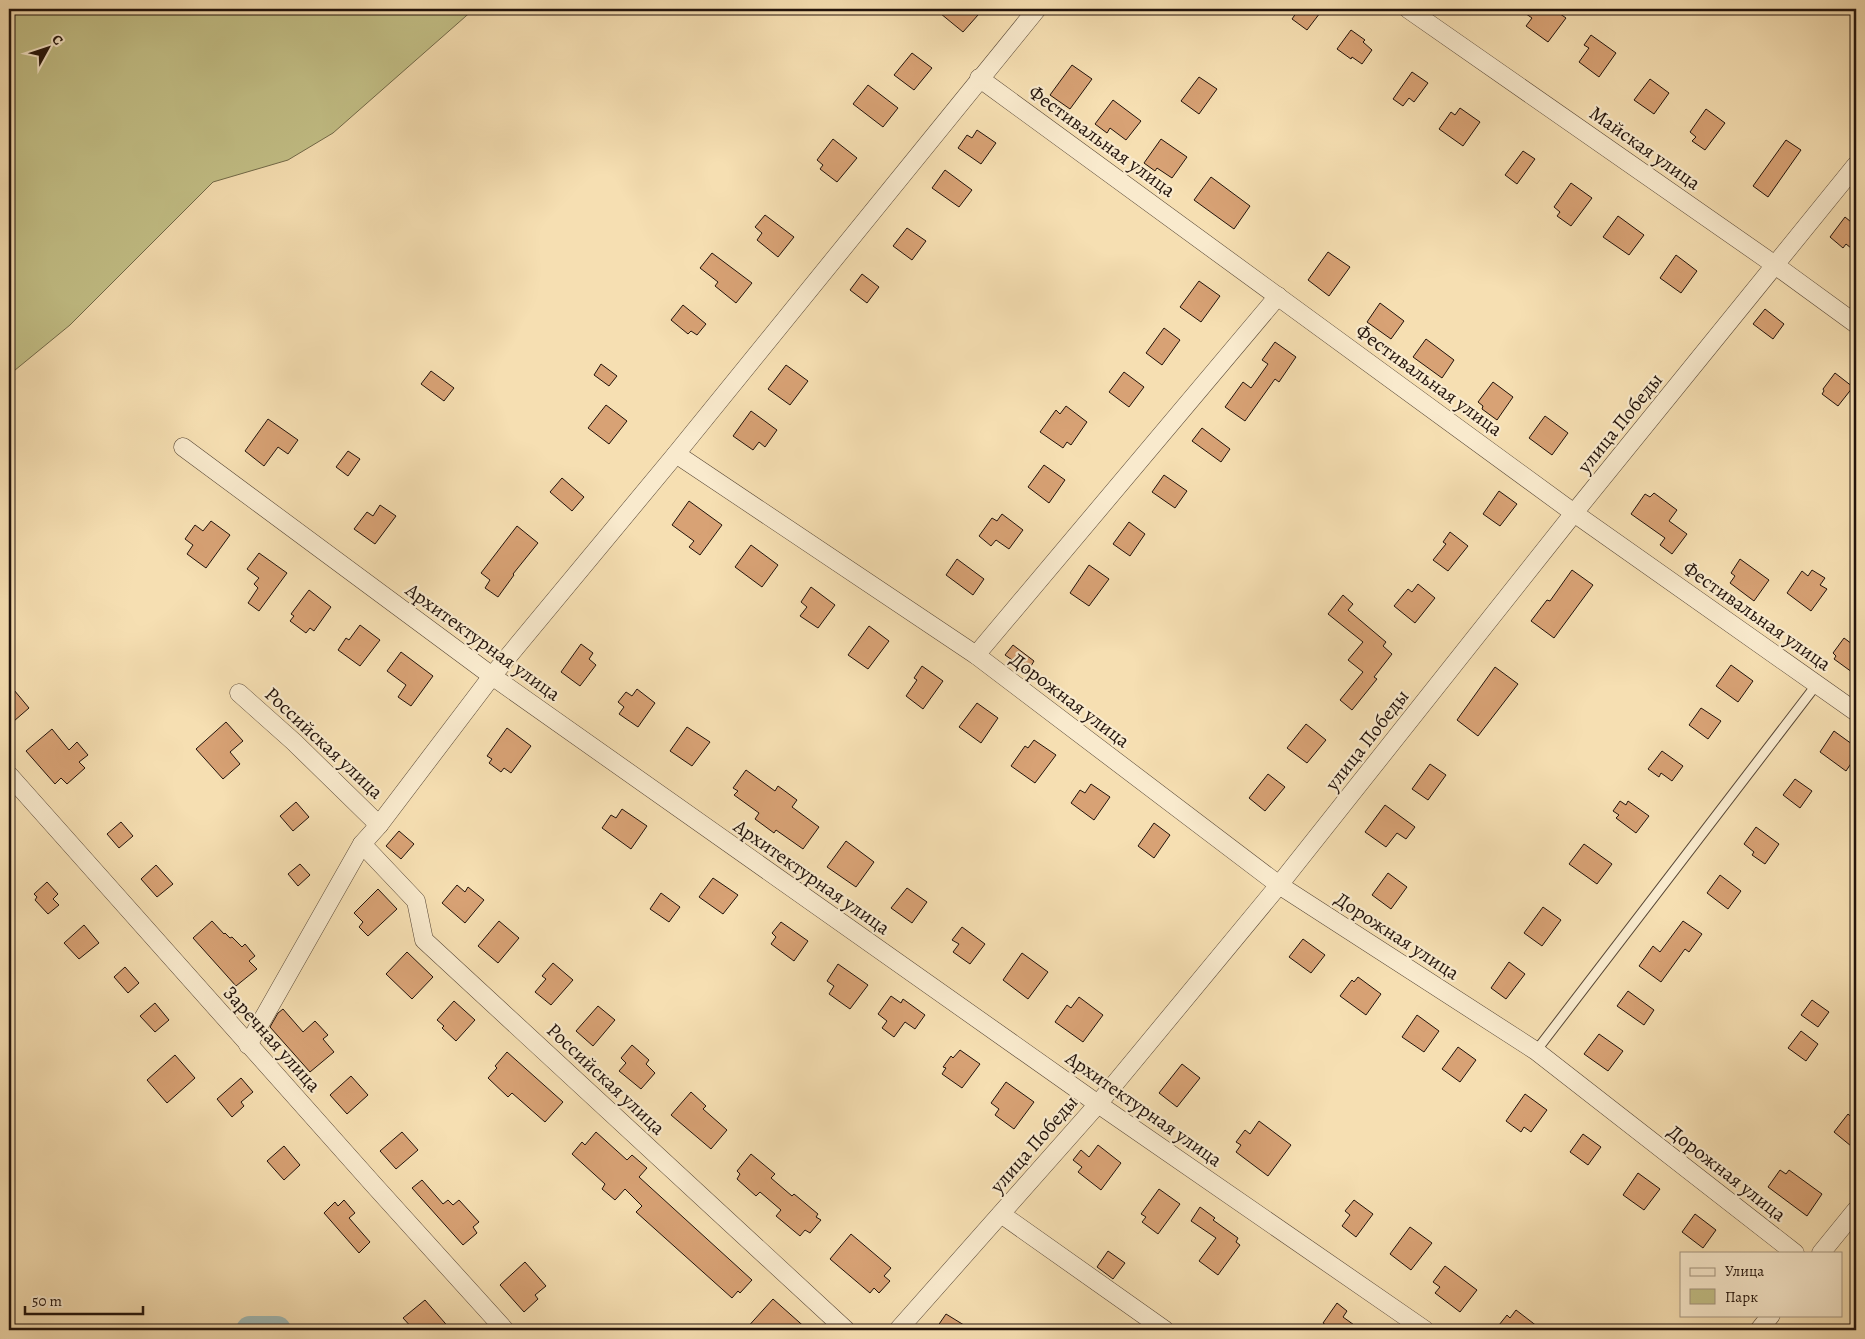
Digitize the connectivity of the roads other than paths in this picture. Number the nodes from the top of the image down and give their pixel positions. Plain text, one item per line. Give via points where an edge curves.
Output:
1 (1036, 9) edge
2 (1408, 9) edge
3 (980, 78) junction
4 (1856, 165) edge
5 (1775, 265) junction
6 (1278, 296) junction
7 (1856, 324) edge
8 (184, 447) dead end
9 (676, 454) junction
10 (1574, 513) junction
11 (976, 654) junction
12 (492, 676) junction
13 (1817, 684) junction
14 (239, 693) dead end
15 (1856, 712) edge
16 (9, 775) edge
17 (379, 825) junction
18 (362, 844) junction
19 (1279, 885) junction
20 (248, 1045) junction
21 (1536, 1051) junction
22 (1098, 1104) junction
23 (1856, 1210) edge
24 (1001, 1214) junction
25 (1793, 1252) edge
26 (1822, 1252) edge
27 (1770, 1316) edge
28 (505, 1330) edge
29 (846, 1330) edge
30 (898, 1330) edge
31 (1165, 1330) edge
32 (1425, 1330) edge
33 (1759, 1330) edge

1 - 3 street
2 - 5 street, Майская улица
3 - 6 street, Фестивальная улица
3 - 9 street
4 - 5 street, улица Победы
5 - 7 street, Майская улица
5 - 10 street, улица Победы
6 - 10 street, Фестивальная улица
6 - 11 street, Дорожная улица
8 - 12 street, Архитектурная улица
9 - 11 street, Дорожная улица
9 - 12 street
10 - 13 street, Фестивальная улица
10 - 19 street, улица Победы
11 - 19 street, Дорожная улица
12 - 17 street
12 - 22 street, Архитектурная улица
13 - 15 street, Фестивальная улица
13 - 21 lane
14 - 17 street, Российская улица
16 - 20 street, Заречная улица
17 - 18 street
18 - 20 street
18 - 29 street, Российская улица via 416,901 424,940
19 - 21 street, Дорожная улица
19 - 22 street, улица Победы
20 - 28 street, Заречная улица
21 - 25 street, Дорожная улица
22 - 24 street, улица Победы
22 - 32 street, Архитектурная улица
23 - 26 street
24 - 30 street, улица Победы
24 - 31 street
27 - 33 street

